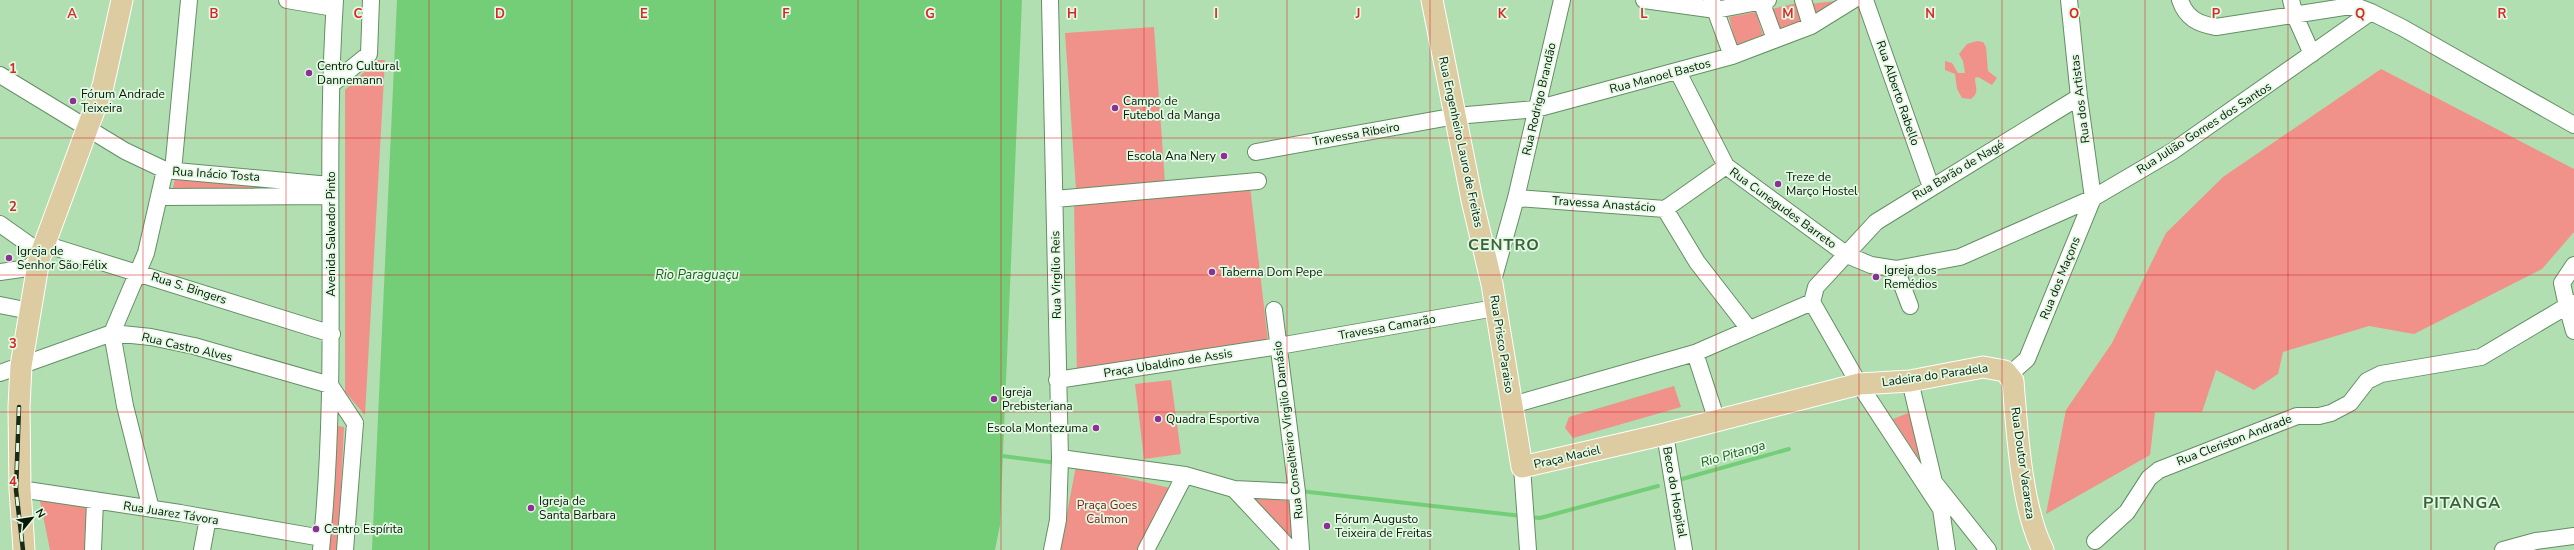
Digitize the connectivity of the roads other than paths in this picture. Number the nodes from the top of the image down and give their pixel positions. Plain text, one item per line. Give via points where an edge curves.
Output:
1 (122, 0) edge
2 (190, 0) edge
3 (287, 0) edge
4 (370, 0) edge
5 (1050, 0) edge
6 (1432, 0) edge
7 (1562, 0) edge
8 (1644, 0) edge
9 (1764, 0) edge
10 (1803, 0) edge
11 (1853, 0) edge
12 (1865, 0) edge
13 (2069, 0) edge
14 (2180, 0) edge
15 (2291, 0) edge
16 (335, 4) edge
17 (1713, 5) edge
18 (2371, 12) junction
19 (2295, 16) junction
20 (1811, 26) junction
21 (1775, 39) junction
22 (2312, 54) junction
23 (1732, 56) junction
24 (1678, 72) junction
25 (0, 75) edge
26 (332, 84) junction
27 (2079, 97) junction
28 (1536, 109) junction
29 (1456, 116) junction
30 (2574, 125) edge
31 (89, 128) junction
32 (1256, 152) dead end
33 (1726, 166) junction
34 (169, 170) junction
35 (271, 178) junction
36 (1258, 181) dead end
37 (1931, 187) junction
38 (330, 190) junction
39 (271, 196) junction
40 (159, 197) junction
41 (1516, 198) junction
42 (2094, 198) junction
43 (1055, 199) junction
44 (1665, 208) junction
45 (0, 224) edge
46 (41, 252) junction
47 (1847, 255) junction
48 (2574, 265) edge
49 (1896, 269) junction
50 (137, 271) junction
51 (0, 272) edge
52 (1492, 284) junction
53 (1812, 302) junction
54 (0, 305) edge
55 (2570, 305) edge
56 (1910, 306) dead end
57 (1495, 308) junction
58 (1274, 310) dead end
59 (30, 311) junction
60 (1749, 329) junction
61 (2574, 331) edge
62 (112, 333) junction
63 (332, 334) junction
64 (1279, 346) junction
65 (1695, 353) junction
66 (21, 366) junction
67 (0, 373) edge
68 (2009, 375) junction
69 (1057, 380) junction
70 (1910, 381) junction
71 (1859, 384) junction
72 (330, 385) junction
73 (1512, 405) junction
74 (1717, 421) junction
75 (1665, 434) junction
76 (1060, 458) junction
77 (1522, 467) junction
78 (1185, 475) junction
79 (1934, 482) junction
80 (20, 489) junction
81 (1234, 489) junction
82 (1297, 492) junction
83 (95, 501) junction
84 (151, 509) junction
85 (1943, 512) junction
86 (208, 518) junction
87 (2574, 536) edge
88 (2095, 541) dead end
89 (321, 544) edge
90 (24, 550) edge
91 (93, 550) edge
92 (202, 550) edge
93 (345, 550) edge
94 (1052, 550) edge
95 (1146, 550) edge
96 (1291, 550) edge
97 (1301, 550) edge
98 (1528, 550) edge
99 (1684, 550) edge
100 (1947, 550) edge
101 (1988, 550) edge
102 (2043, 550) edge
103 (2502, 550) edge

1 - 31 main road via 103,86
2 - 34 street
3 - 16 street
4 - 26 street via 369,54
5 - 43 street, Rua Virgílio Reis
6 - 29 main road, Rua Engenheiro Lauro de Freitas
7 - 28 street, Rua Rodrigo Brandão
8 - 17 street
9 - 17 street
9 - 21 street
10 - 20 street
11 - 20 street, Rua Manoel Bastos
12 - 37 street, Rua Alberto Rabello
13 - 27 street, Rua dos Artistas
14 - 19 street via 2189,17 2200,24 2216,27
15 - 19 street
16 - 26 street, Avenida Salvador Pinto
17 - 23 street
18 - 19 street via 2358,7 2344,7
18 - 22 street, Rua Julião Gomes dos Santos
18 - 30 street
19 - 22 street
20 - 21 street, Rua Manoel Bastos
21 - 23 street, Rua Manoel Bastos
22 - 42 street, Rua Julião Gomes dos Santos via 2173,150
23 - 24 street, Rua Manoel Bastos
24 - 28 street, Rua Manoel Bastos
24 - 33 street, Rua Cunegudes Barreto
25 - 31 street, Rua Inácio Tosta
26 - 38 street, Avenida Salvador Pinto
27 - 37 street, Rua Barão de Nagé
27 - 42 street, Rua dos Artistas
28 - 29 street, Rua Manoel Bastos
28 - 41 street, Rua Rodrigo Brandão
29 - 32 street, Travessa Ribeiro
29 - 52 main road, Rua Engenheiro Lauro de Freitas
31 - 34 street, Rua Inácio Tosta via 125,151
31 - 46 main road
33 - 44 street, Travessa Anastácio
33 - 47 street, Rua Cunegudes Barreto
34 - 35 street, Rua Inácio Tosta
34 - 40 street
35 - 38 street, Rua Inácio Tosta
35 - 39 street via 275,187
36 - 43 street
37 - 47 street, Rua Barão de Nagé via 1876,222
38 - 39 street
38 - 63 street, Avenida Salvador Pinto
39 - 40 street
40 - 50 street via 150,238
41 - 44 street, Travessa Anastácio
41 - 52 street, Rua Rodrigo Brandão
42 - 49 street, Rua Julião Gomes dos Santos via 1960,257
42 - 68 street, Rua dos Maçons via 2027,359
43 - 69 street, Rua Virgílio Reis
44 - 60 street via 1697,262
45 - 46 street, Rua S. Bingers
46 - 50 street, Rua S. Bingers
46 - 51 street via 28,268
46 - 59 main road
47 - 49 street, Rua Cunegudes Barreto via 1871,265
47 - 53 street via 1816,287
48 - 55 street via 2562,283
49 - 56 street
50 - 62 street
50 - 63 street, Rua S. Bingers
52 - 57 main road, Rua Prisco Paraiso
53 - 60 street
53 - 71 street
54 - 59 street
55 - 61 street
55 - 88 street, Rua Cleriston Andrade via 2481,357 2382,374 2367,381 2350,403 2331,413 2296,416 2159,470 2149,478 2127,512
57 - 64 street, Travessa Camarão
57 - 73 main road, Rua Prisco Paraiso
58 - 64 street, Rua Conselheiro Virgilio Damásio
59 - 66 main road
60 - 65 street
62 - 66 street, Rua Castro Alves
62 - 72 street, Rua Castro Alves via 151,337 194,346
62 - 84 street via 125,406
63 - 72 street, Avenida Salvador Pinto
64 - 69 street, Praça Ubaldino de Assis
64 - 82 street, Rua Conselheiro Virgilio Damásio
65 - 73 street
65 - 74 street
66 - 67 street, Rua Castro Alves
66 - 80 main road via 18,407
68 - 70 main road, Ladeira do Paradela via 1997,368 1983,366
68 - 102 main road, Rua Doutor Vacareza via 2013,382 2027,503 2034,532
69 - 76 street, Rua Virgílio Reis
70 - 71 main road, Ladeira do Paradela
70 - 79 street
71 - 74 main road, Praça Maciel
71 - 85 street
72 - 89 street, Avenida Salvador Pinto
72 - 93 street via 355,423
73 - 77 main road, Praça Maciel
74 - 75 main road, Praça Maciel
75 - 77 main road, Praça Maciel
75 - 99 street, Beco do Hospital
76 - 78 street
76 - 94 street, Rua Virgílio Reis via 1058,520
77 - 98 street
78 - 81 street
78 - 95 street
79 - 85 street
79 - 101 street
80 - 83 street, Rua Juarez Távora
80 - 90 main road
81 - 82 street
81 - 96 street
82 - 97 street, Rua Conselheiro Virgilio Damásio
83 - 84 street, Rua Juarez Távora
83 - 91 street
84 - 86 street, Rua Juarez Távora
85 - 100 street
86 - 89 street, Rua Juarez Távora
86 - 92 street
87 - 103 street via 2536,541

